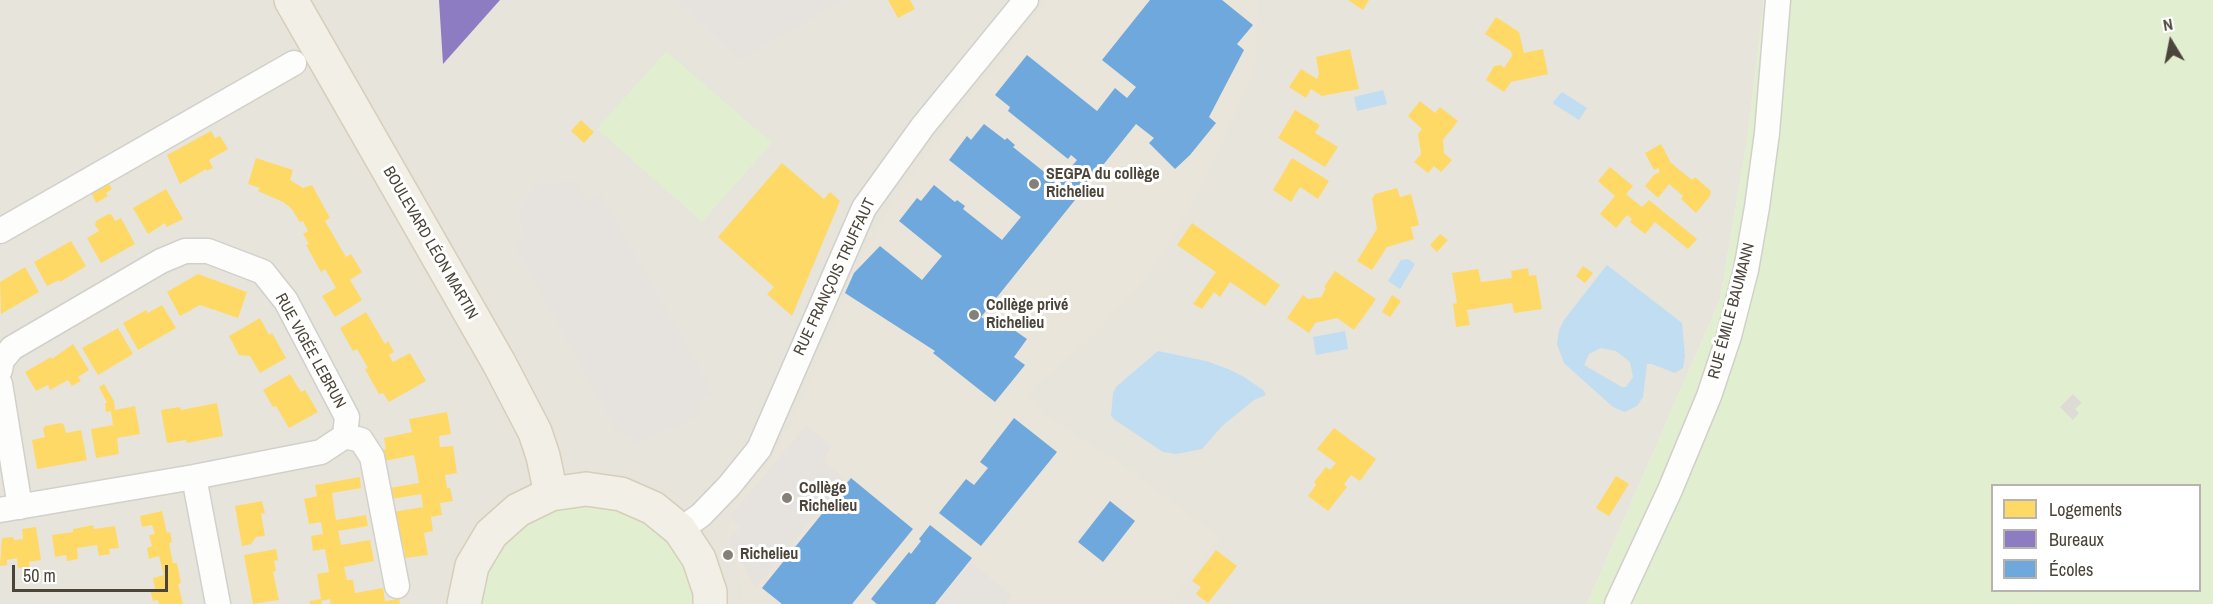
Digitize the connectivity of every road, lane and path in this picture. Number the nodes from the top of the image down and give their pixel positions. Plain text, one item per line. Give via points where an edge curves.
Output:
1 (291, 0) edge
2 (1026, 0) edge
3 (1778, 0) edge
4 (294, 63) dead end
5 (0, 231) edge
6 (0, 370) edge
7 (0, 384) edge
8 (345, 436) junction
9 (194, 477) junction
10 (551, 494) junction
11 (10, 508) edge
12 (680, 530) junction
13 (397, 586) dead end
14 (218, 604) edge
15 (464, 604) edge
16 (710, 604) edge
17 (1617, 604) edge

1 - 10 main road, BOULEVARD LÉON MARTIN via 499,363 535,432
2 - 12 street, RUE FRANÇOIS TRUFFAUT via 923,126 864,208 759,449 701,515
3 - 17 street, RUE ÉMILE BAUMANN via 1757,207 1729,336 1670,490
4 - 5 street
6 - 8 street, RUE VIGÉE LEBRUN via 2,360 12,348 161,261 185,251 208,251 263,272 286,301 347,417
7 - 11 street
8 - 9 street via 321,452
8 - 13 street via 361,440 372,457
9 - 11 street
9 - 14 street
10 - 12 main road via 586,489 621,494 653,508
10 - 15 main road via 518,510 491,534 472,566
12 - 16 main road via 699,559

